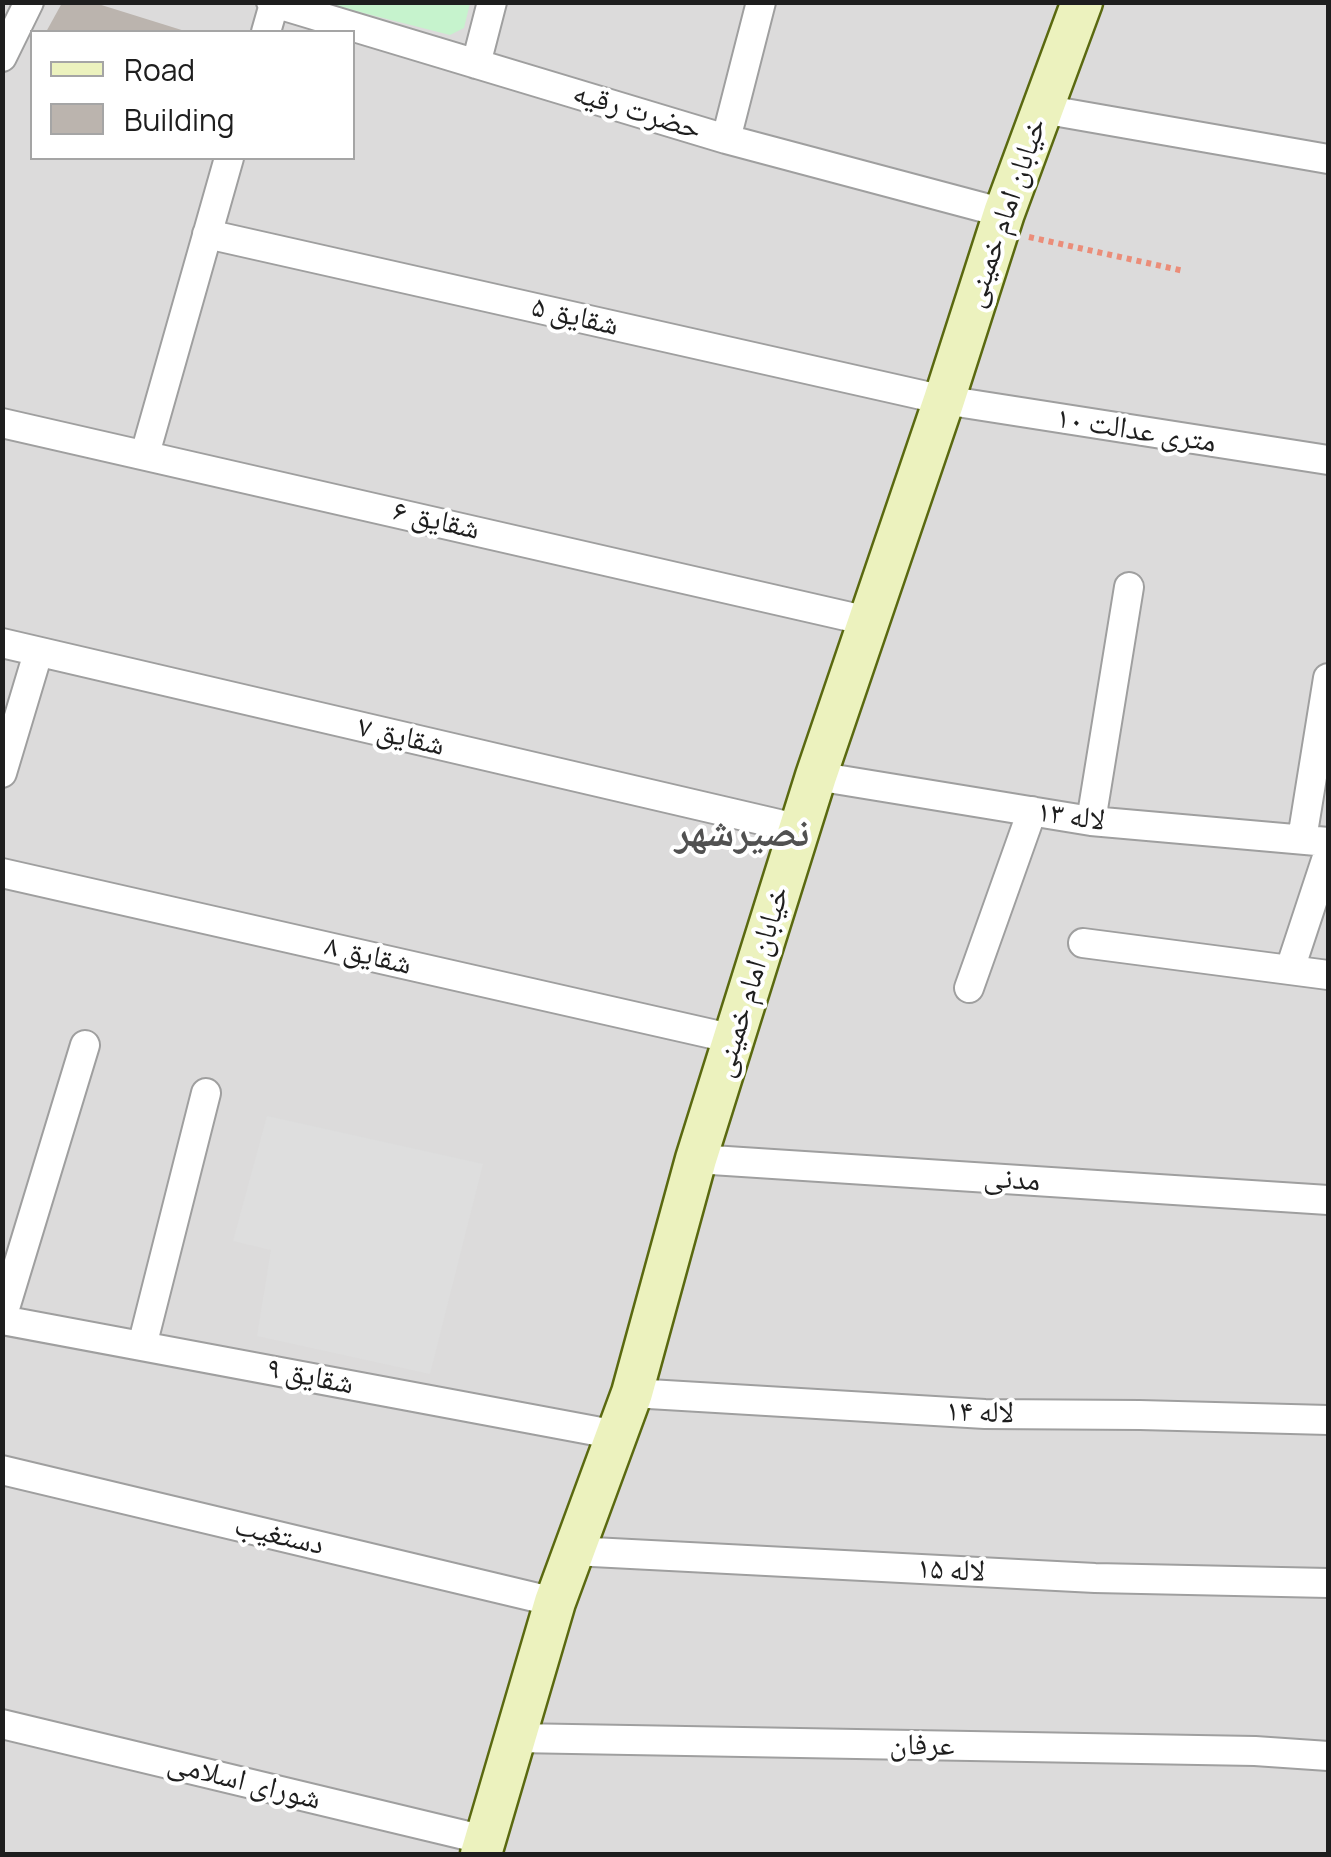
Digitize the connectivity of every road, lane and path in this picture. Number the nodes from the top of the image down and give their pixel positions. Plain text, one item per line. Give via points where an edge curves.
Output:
1 (29, 2) edge
2 (492, 2) edge
3 (761, 2) edge
4 (1082, 2) edge
5 (273, 3) edge
6 (266, 30) edge
7 (2, 57) edge
8 (476, 64) junction
9 (1042, 109) junction
10 (726, 139) junction
11 (1328, 159) edge
12 (228, 160) edge
13 (1002, 222) junction
14 (207, 234) junction
15 (1184, 271) dead end
16 (944, 400) junction
17 (2, 423) edge
18 (145, 454) junction
19 (1328, 460) edge
20 (1129, 587) dead end
21 (868, 621) junction
22 (2, 643) edge
23 (38, 653) junction
24 (1328, 678) edge
25 (2, 773) edge
26 (816, 776) junction
27 (1032, 811) junction
28 (1091, 822) junction
29 (800, 829) junction
30 (1315, 840) edge
31 (1328, 854) edge
32 (2, 873) edge
33 (1083, 943) dead end
34 (1290, 970) junction
35 (1328, 975) edge
36 (969, 988) dead end
37 (734, 1040) junction
38 (85, 1045) dead end
39 (206, 1093) dead end
40 (696, 1159) junction
41 (1328, 1200) edge
42 (2, 1319) edge
43 (142, 1346) junction
44 (632, 1393) junction
45 (1328, 1420) edge
46 (617, 1436) junction
47 (2, 1470) edge
48 (574, 1551) junction
49 (1328, 1583) edge
50 (555, 1602) junction
51 (2, 1724) edge
52 (515, 1738) junction
53 (1328, 1756) edge
54 (483, 1847) edge

1 - 7 street
2 - 8 street
3 - 10 street
4 - 9 main road, خیابان امام خمینی
5 - 6 street
5 - 8 street, حضرت رقیه
8 - 10 street, حضرت رقیه
9 - 11 street
9 - 13 main road, خیابان امام خمینی
10 - 13 street, حضرت رقیه
12 - 14 street
13 - 15 path
13 - 16 main road, خیابان امام خمینی
14 - 16 street, شقایق ۵
14 - 18 street
16 - 19 street, ۱۰ متری عدالت
16 - 21 main road, خیابان امام خمینی
17 - 18 street, شقایق ۶
18 - 21 street, شقایق ۶
20 - 28 street
21 - 26 main road, خیابان امام خمینی
22 - 23 street, شقایق ۷
23 - 25 street
23 - 29 street, شقایق ۷
24 - 30 street
26 - 27 street, لاله ۱۳
26 - 29 main road, خیابان امام خمینی
27 - 28 street, لاله ۱۳
27 - 36 street
28 - 30 street, لاله ۱۳
29 - 37 main road, خیابان امام خمینی
31 - 34 street
32 - 37 street, شقایق ۸
33 - 34 street
34 - 35 street
37 - 40 main road, خیابان امام خمینی
38 - 42 street
39 - 43 street
40 - 41 street, مدنی
40 - 44 main road, خیابان امام خمینی
42 - 43 street, شقایق ۹
43 - 46 street, شقایق ۹
44 - 45 street, لاله ۱۴ via 985,1414
44 - 46 main road, خیابان امام خمینی
46 - 48 main road, خیابان امام خمینی
47 - 50 street, دستغیب
48 - 49 street, لاله ۱۵
48 - 50 main road, خیابان امام خمینی
50 - 52 main road, خیابان امام خمینی
51 - 54 street, شورای اسلامی
52 - 53 street, عرفان
52 - 54 main road, خیابان امام خمینی

